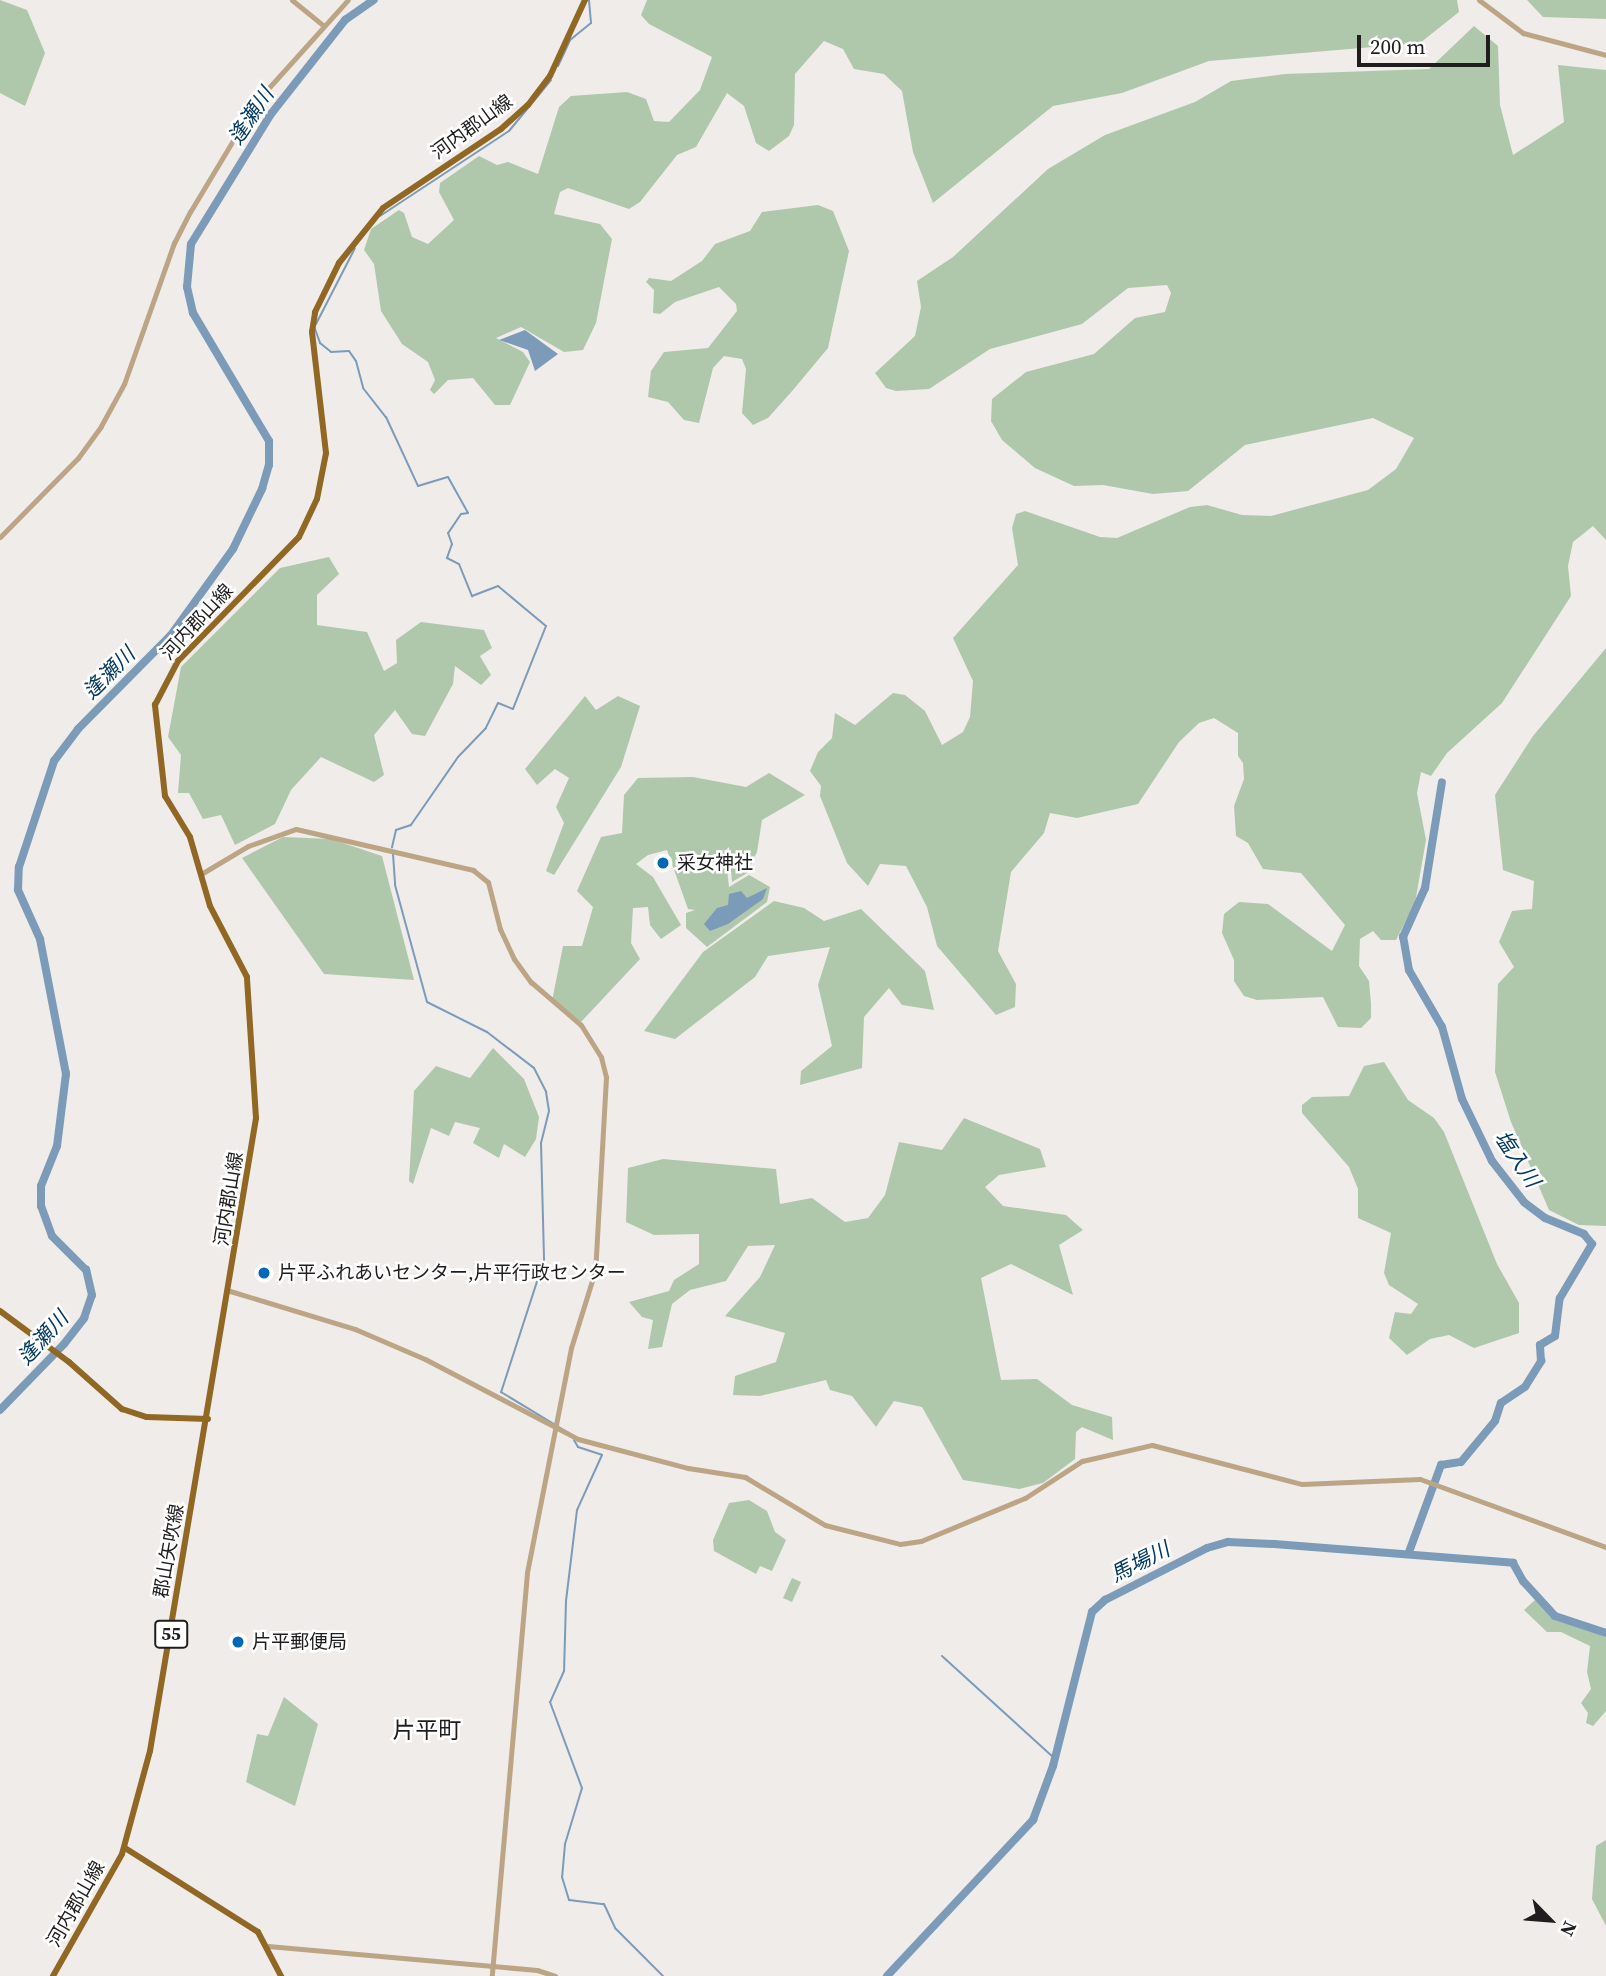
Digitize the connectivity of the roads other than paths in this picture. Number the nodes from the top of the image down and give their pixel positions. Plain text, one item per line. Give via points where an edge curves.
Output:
1 (292, 0) edge
2 (348, 0) edge
3 (585, 0) edge
4 (1479, 0) edge
5 (324, 26) junction
6 (1606, 55) edge
7 (0, 537) edge
8 (201, 874) junction
9 (230, 1291) junction
10 (0, 1311) edge
11 (208, 1419) junction
12 (555, 1428) junction
13 (1606, 1547) edge
14 (125, 1848) junction
15 (268, 1946) junction
16 (493, 1966) junction
17 (53, 1976) edge
18 (281, 1976) edge
19 (492, 1976) edge
20 (555, 1976) edge

1 - 5 street
2 - 5 street
3 - 8 main road, 河内郡山線 via 550,76 528,105 372,218 326,288 312,332 326,453 317,499 299,537 178,662 155,705 165,796 190,837
4 - 6 street via 1523,33
5 - 7 street via 246,117 190,212 174,243 128,374 102,426 78,458
8 - 9 main road, 河内郡山線 via 210,906 247,977 252,1021 256,1118
8 - 12 street via 248,846 296,829 473,870 488,882 500,929 514,959 593,1042 608,1092 598,1250
9 - 11 main road, 河内郡山線
9 - 12 street via 355,1329 425,1359
10 - 11 main road via 127,1412
11 - 14 main road, 郡山矢吹線 / 55 via 156,1722
12 - 13 street via 629,1453 745,1477 825,1525 900,1544 920,1541 1025,1497 1082,1461 1152,1445 1302,1484 1420,1479
12 - 16 street via 527,1573
14 - 15 main road via 243,1922
14 - 17 main road, 河内郡山線
15 - 16 street
15 - 18 main road
16 - 19 street
16 - 20 street

